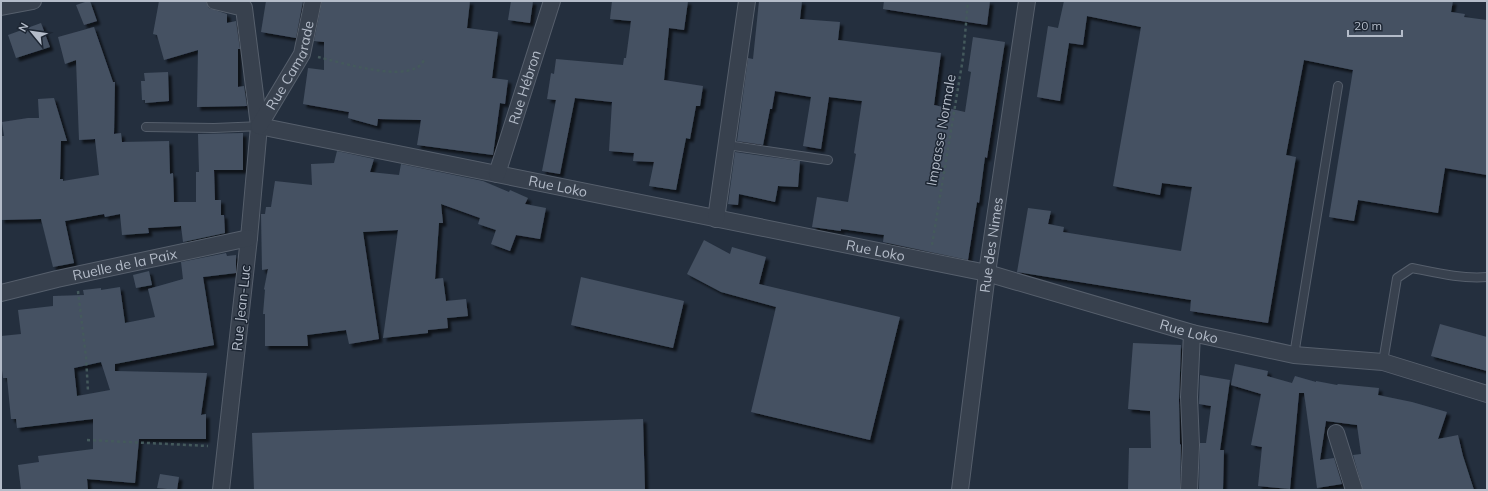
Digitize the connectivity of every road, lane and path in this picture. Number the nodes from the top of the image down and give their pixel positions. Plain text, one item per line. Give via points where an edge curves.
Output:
1 (33, 1) edge
2 (214, 1) edge
3 (313, 1) edge
4 (552, 1) edge
5 (747, 1) edge
6 (968, 1) edge
7 (1027, 1) edge
8 (1, 7) edge
9 (302, 54) junction
10 (424, 60) dead end
11 (1338, 86) dead end
12 (259, 126) junction
13 (146, 127) dead end
14 (727, 145) junction
15 (828, 160) dead end
16 (497, 174) junction
17 (716, 219) junction
18 (249, 238) junction
19 (929, 261) junction
20 (987, 273) junction
21 (76, 275) junction
22 (1487, 277) edge
23 (1, 293) edge
24 (1192, 333) junction
25 (1294, 355) junction
26 (1383, 362) junction
27 (88, 391) dead end
28 (1487, 394) edge
29 (1336, 433) dead end
30 (87, 440) dead end
31 (227, 447) junction
32 (221, 490) edge
33 (960, 490) edge
34 (1189, 490) edge
35 (1354, 490) edge

1 - 8 street
2 - 12 street via 244,8
3 - 9 street, Rue Camarade
4 - 16 street, Rue Hébron
5 - 14 street
6 - 19 path, Impasse Normale via 964,58
7 - 20 street, Rue des Nimes
9 - 10 path via 386,72 410,70
9 - 12 street, Rue Camarade
11 - 25 lane
12 - 13 lane
12 - 16 street, Rue Loko
12 - 18 street, Rue Jean-Luc
14 - 15 lane
14 - 17 street
16 - 17 street, Rue Loko
17 - 19 street, Rue Loko
18 - 21 street, Ruelle de la Paix
18 - 31 street, Rue Jean-Luc
19 - 20 street, Rue Loko
20 - 24 street, Rue Loko
20 - 33 street, Rue des Nimes
21 - 23 street, Ruelle de la Paix
21 - 27 path
22 - 26 lane via 1442,274 1412,268 1397,278
24 - 25 street, Rue Loko
24 - 34 street via 1188,397 1191,445
25 - 26 street, Rue Loko
26 - 28 street, Rue Loko
29 - 35 street
30 - 31 path
31 - 32 street, Rue Jean-Luc

